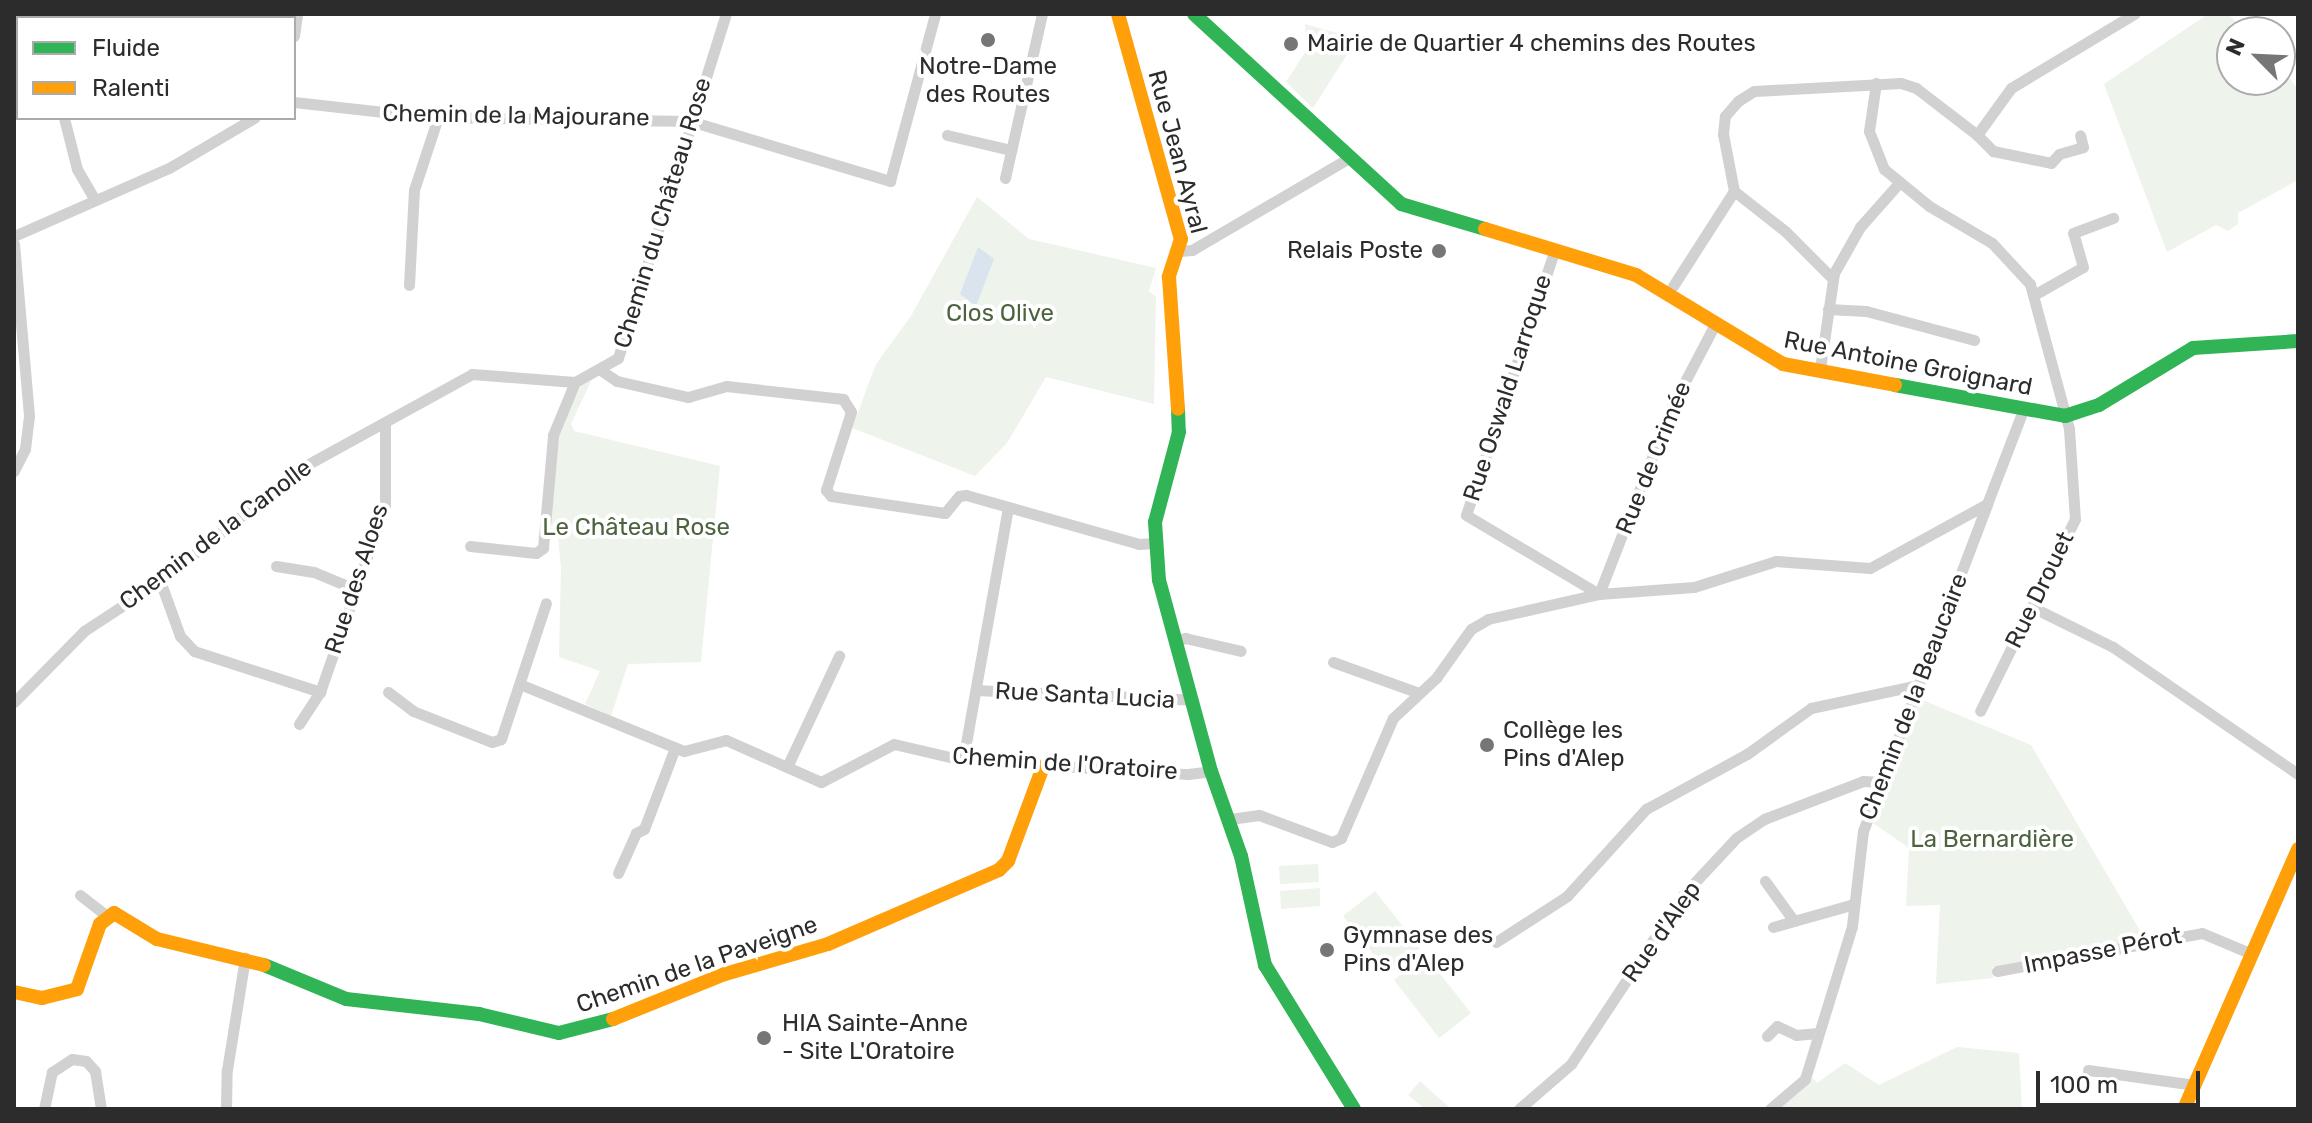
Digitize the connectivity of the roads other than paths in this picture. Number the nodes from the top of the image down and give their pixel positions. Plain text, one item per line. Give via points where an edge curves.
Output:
1 (726, 14) edge
2 (935, 14) edge
3 (1042, 14) edge
4 (1118, 14) edge
5 (1194, 14) edge
6 (2134, 14) edge
7 (1876, 83) junction
8 (296, 102) edge
9 (438, 117) junction
10 (65, 120) edge
11 (251, 120) edge
12 (690, 121) junction
13 (947, 135) dead end
14 (1977, 135) junction
15 (2080, 135) dead end
16 (1011, 150) junction
17 (1347, 159) junction
18 (1005, 178) dead end
19 (1898, 184) junction
20 (1734, 191) junction
21 (95, 200) junction
22 (2113, 218) dead end
23 (14, 236) edge
24 (14, 244) edge
25 (1180, 251) junction
26 (1554, 252) junction
27 (1833, 279) junction
28 (409, 285) dead end
29 (1673, 286) dead end
30 (2034, 295) junction
31 (1828, 309) junction
32 (1714, 326) junction
33 (1974, 340) dead end
34 (2298, 341) edge
35 (1820, 369) junction
36 (602, 371) junction
37 (575, 382) junction
38 (2023, 410) junction
39 (2065, 416) junction
40 (385, 425) junction
41 (14, 471) edge
42 (1987, 504) junction
43 (1008, 508) junction
44 (1154, 543) junction
45 (470, 546) dead end
46 (276, 566) dead end
47 (160, 581) junction
48 (357, 590) junction
49 (1599, 594) junction
50 (546, 603) dead end
51 (2032, 607) junction
52 (1177, 641) junction
53 (1241, 651) dead end
54 (839, 656) dead end
55 (1333, 662) dead end
56 (522, 685) junction
57 (1918, 685) junction
58 (976, 690) junction
59 (320, 692) junction
60 (388, 692) dead end
61 (1419, 693) junction
62 (1193, 700) junction
63 (14, 702) edge
64 (1980, 711) dead end
65 (299, 724) dead end
66 (675, 748) junction
67 (963, 760) junction
68 (787, 767) junction
69 (1043, 767) junction
70 (1211, 771) junction
71 (2298, 774) edge
72 (1881, 782) junction
73 (1230, 819) junction
74 (2298, 849) edge
75 (618, 873) dead end
76 (1765, 881) dead end
77 (80, 895) dead end
78 (1854, 904) junction
79 (107, 916) junction
80 (1794, 921) junction
81 (1773, 927) dead end
82 (1496, 942) dead end
83 (2252, 954) junction
84 (245, 957) junction
85 (1997, 971) dead end
86 (14, 992) edge
87 (1818, 1033) junction
88 (1767, 1036) dead end
89 (2088, 1070) dead end
90 (2195, 1085) junction
91 (228, 1108) edge
92 (44, 1109) edge
93 (101, 1109) edge
94 (1356, 1109) edge
95 (1519, 1109) edge
96 (1770, 1109) edge
97 (2184, 1109) edge

1 - 12 street, Chemin du Château Rose
2 - 12 street, Chemin de la Majourane via 890,181
3 - 16 street
4 - 25 main road, Rue Jean Ayral via 1150,119
5 - 17 main road, Rue Antoine Groignard
6 - 14 street via 2011,88
7 - 14 street via 1916,88
7 - 19 street via 1871,140
7 - 20 street via 1754,91 1738,101 1725,116 1723,134
8 - 9 street, Chemin de la Majourane
9 - 12 street, Chemin de la Majourane
9 - 28 street via 414,190
10 - 21 street via 77,169
11 - 21 street via 176,165
12 - 36 street, Chemin du Château Rose via 618,358
13 - 16 street
14 - 15 street via 1993,151 2051,163 2059,154 2083,147
16 - 18 street
17 - 25 street via 1192,250
17 - 26 main road, Rue Antoine Groignard via 1421,214
19 - 27 street via 1860,227
19 - 30 street via 1992,243
20 - 27 street
20 - 29 street
21 - 23 street
22 - 30 street via 2073,233 2083,267
24 - 41 street via 29,416 25,449
25 - 44 main road, Rue Jean Ayral via 1169,277 1179,432
26 - 32 main road, Rue Antoine Groignard via 1636,275
26 - 49 street, Rue Oswald Larroque via 1466,515
27 - 31 street
30 - 39 street, Rue Drouet
31 - 33 street via 1866,311
31 - 35 street
32 - 35 main road, Rue Antoine Groignard via 1769,359
32 - 49 street, Rue de Crimée via 1671,408
34 - 39 main road, Rue Antoine Groignard via 2193,348 2099,405
35 - 38 main road, Rue Antoine Groignard
36 - 37 street, Chemin du Château Rose
36 - 43 street via 617,381 688,397 726,386 843,399 851,412 826,490 831,496 945,513 966,495
37 - 40 street, Chemin de la Canolle via 484,371
37 - 45 street via 553,435 543,548 536,553
38 - 39 main road, Rue Antoine Groignard
38 - 42 street
39 - 51 street, Rue Drouet via 2075,519
40 - 47 street, Chemin de la Canolle via 303,467
40 - 48 street, Rue des Aloes via 385,505
42 - 49 street via 1870,568 1776,561 1694,587
42 - 57 street, Chemin de la Beaucaire
43 - 44 street via 1139,544
43 - 58 street
44 - 52 main road, Rue Jean Ayral
46 - 48 street via 314,572
47 - 59 street via 180,636 194,651
47 - 63 street, Chemin de la Canolle via 84,631
48 - 59 street, Rue des Aloes
49 - 61 street via 1488,619 1471,629
50 - 56 street
51 - 64 street, Rue Drouet
51 - 71 street via 2113,647
52 - 53 street via 1185,638
52 - 62 main road, Rue Jean Ayral
54 - 68 street
55 - 61 street
56 - 60 street via 506,732 492,742 413,711
56 - 66 street, Chemin de l'Oratoire
57 - 72 street, Chemin de la Beaucaire
57 - 82 street via 1811,708 1747,754 1646,809 1567,896
58 - 62 street, Rue Santa Lucia
58 - 67 street
59 - 65 street, Rue des Aloes
61 - 73 street via 1393,718 1341,838 1324,840 1259,815
62 - 70 main road, Rue Jean Ayral
66 - 68 street, Chemin de l'Oratoire via 691,752 726,740
66 - 75 street via 644,829 636,833
67 - 68 street, Chemin de l'Oratoire via 894,744 821,782
67 - 69 street, Chemin de l'Oratoire
69 - 70 street, Chemin de l'Oratoire
69 - 84 main road, Chemin de la Paveigne via 1008,861 999,870 828,944 725,974 601,1024 559,1033 431,1007 381,1006 317,990
70 - 73 main road, Rue Jean Ayral
72 - 78 street, Chemin de la Beaucaire via 1863,831
72 - 95 street, Rue d'Alep via 1863,781 1764,819 1736,838 1682,896 1571,1064
73 - 94 main road, Rue Jean Ayral via 1265,965
74 - 83 main road
76 - 80 street
77 - 79 street
78 - 80 street
78 - 87 street, Chemin de la Beaucaire
79 - 84 main road, Chemin de la Paveigne via 118,914 179,947
79 - 86 main road via 77,989 42,998
80 - 81 street
83 - 85 street, Impasse Pérot via 2202,933
83 - 90 main road
84 - 91 street
87 - 88 street via 1796,1035 1777,1026
87 - 96 street, Chemin de la Beaucaire via 1805,1079
89 - 90 street
90 - 97 main road
92 - 93 street via 52,1072 72,1059 86,1061 95,1071

